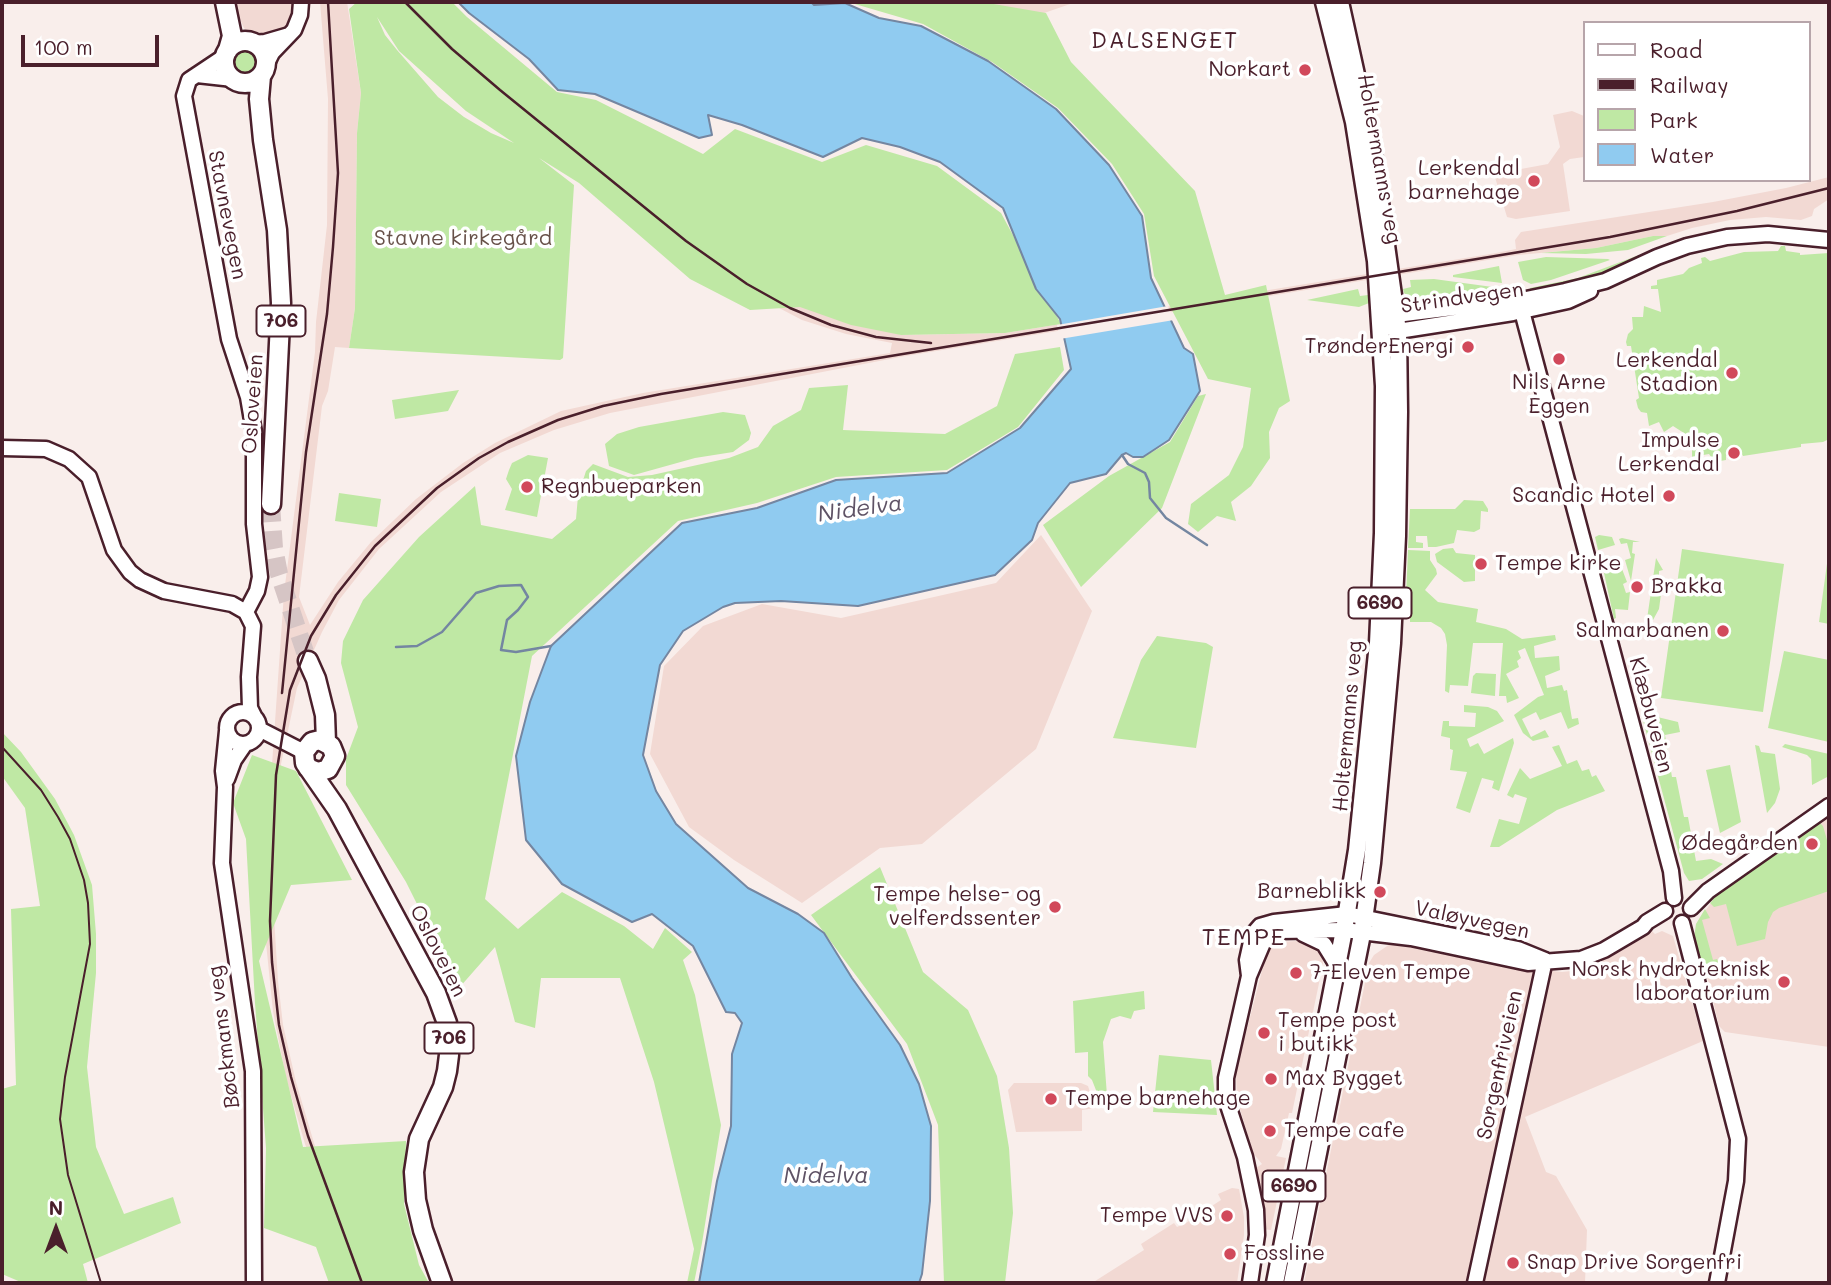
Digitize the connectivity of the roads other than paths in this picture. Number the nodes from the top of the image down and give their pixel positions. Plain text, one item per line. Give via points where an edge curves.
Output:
1 (227, 2) edge
2 (301, 2) edge
3 (1324, 2) edge
4 (1340, 2) edge
5 (290, 34) junction
6 (250, 42) junction
7 (227, 53) junction
8 (263, 70) junction
9 (197, 75) junction
10 (235, 80) junction
11 (263, 140) junction
12 (1829, 240) edge
13 (1520, 306) junction
14 (1397, 323) junction
15 (1381, 324) junction
16 (2, 448) edge
17 (271, 504) tunnel mouth
18 (246, 612) junction
19 (308, 661) tunnel mouth
20 (249, 677) junction
21 (234, 715) junction
22 (227, 731) junction
23 (253, 732) junction
24 (312, 751) junction
25 (225, 787) junction
26 (1829, 806) edge
27 (337, 809) junction
28 (1684, 902) junction
29 (1364, 917) junction
30 (1672, 918) junction
31 (1345, 922) junction
32 (1291, 931) junction
33 (1362, 934) junction
34 (1545, 960) junction
35 (1337, 965) junction
36 (1249, 976) junction
37 (254, 1283) edge
38 (443, 1283) edge
39 (1250, 1283) edge
40 (1275, 1283) edge
41 (1292, 1283) edge
42 (1475, 1283) edge
43 (1717, 1283) edge

1 - 6 highway, 706
1 - 7 highway, 706 via 232,36
2 - 5 street
3 - 15 main road, Holtermanns veg / 6690 via 1358,145
4 - 14 main road, Holtermanns veg / 6690 via 1373,152
5 - 6 street
5 - 8 street
6 - 7 highway via 239,42
6 - 8 highway, 706 via 263,52
7 - 9 street
7 - 10 highway, 706 via 225,69
8 - 10 highway via 250,82
8 - 11 highway, Osloveien / 706 via 259,99
9 - 10 street
9 - 18 street, Stavnevegen via 185,88 185,105 229,340 254,432 254,524 260,577
10 - 11 highway, Osloveien / 706 via 250,103
11 - 17 highway, Osloveien / 706 via 277,230 281,303
12 - 13 street, Strindvegen via 1768,234 1727,237 1687,246 1568,301
13 - 14 street, Strindvegen
13 - 28 street, Klæbuveien via 1671,871
14 - 15 street, Strindvegen
14 - 29 main road, Holtermanns veg / 6690 via 1399,431 1392,642
15 - 31 main road, Holtermanns veg / 6690 via 1385,441 1380,606 1357,850
16 - 18 street via 46,449 69,459 89,477 114,550 140,580 164,591 232,604
18 - 20 street via 253,626
19 - 24 highway via 321,704
20 - 21 street, Bøckmans veg
20 - 23 street
21 - 22 street, Bøckmans veg
21 - 23 street, Osloveien via 246,713
22 - 23 street via 233,741
22 - 25 street, Bøckmans veg
23 - 24 street, Osloveien
23 - 25 street, Bøckmans veg via 234,760
24 - 27 highway, Osloveien / 706
24 - 27 highway, Osloveien / 706 via 318,772 332,766
25 - 37 street, Bøckmans veg via 222,873 254,1081
26 - 28 street via 1709,891
27 - 38 highway, Osloveien / 706 via 436,993 447,1023 447,1072 419,1139 414,1172 423,1230
28 - 30 street via 1668,903
28 - 30 street via 1689,916
29 - 31 street, Valøyvegen
29 - 33 main road, Holtermanns veg / 6690
29 - 34 street, Valøyvegen via 1529,952
30 - 34 street via 1643,927 1593,955
30 - 43 street via 1738,1139 1736,1181
31 - 32 street, Valøyvegen
31 - 33 street, Valøyvegen
31 - 35 main road, Holtermanns veg / 6690
31 - 36 street, Valøyvegen via 1260,926 1253,934 1247,960
32 - 35 street via 1322,942
32 - 36 street, Valøyvegen via 1271,933 1263,939
33 - 34 street, Valøyvegen via 1412,938 1528,962
33 - 41 main road, Holtermanns veg / 6690
34 - 42 street, Sorgenfriveien
35 - 40 main road, Holtermanns veg / 6690
36 - 39 street via 1227,1069 1226,1099 1248,1166 1256,1210

